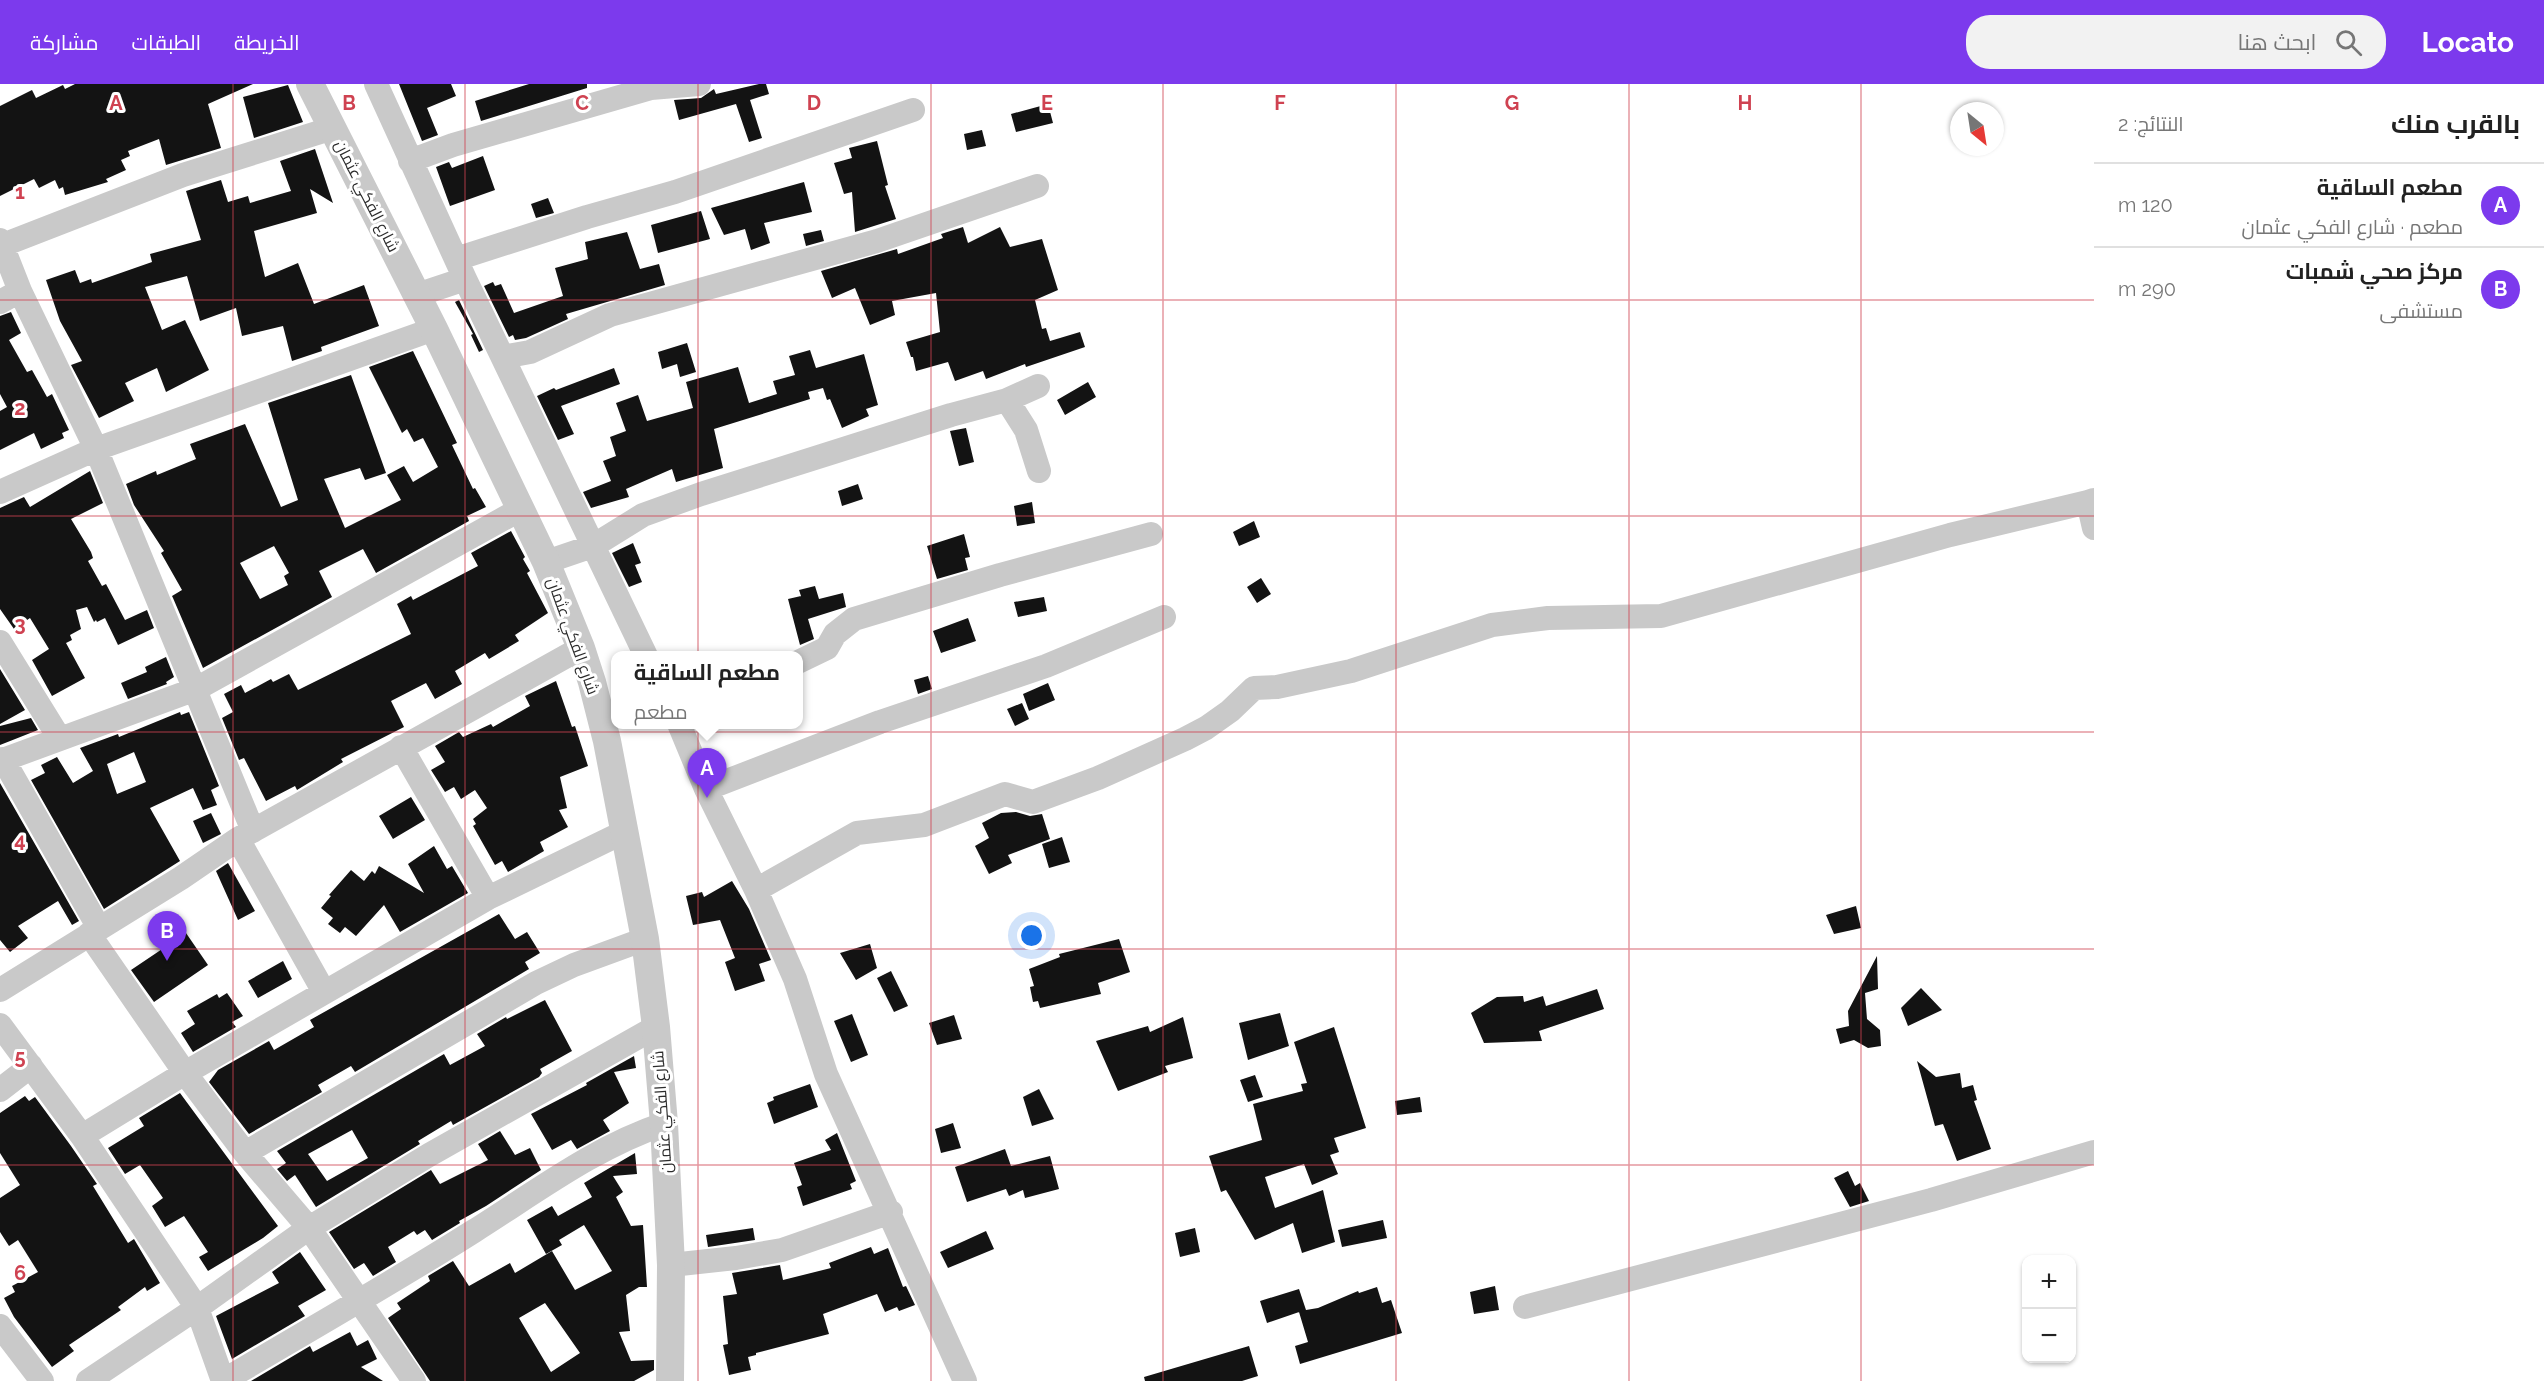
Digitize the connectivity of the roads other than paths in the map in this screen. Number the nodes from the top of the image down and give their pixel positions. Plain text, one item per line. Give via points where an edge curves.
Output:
1 (310, 84) edge
2 (376, 84) edge
3 (699, 84) edge
4 (913, 110) dead end
5 (333, 128) junction
6 (410, 161) junction
7 (1037, 186) dead end
8 (2, 242) edge
9 (460, 269) junction
10 (417, 295) junction
11 (10, 297) edge
12 (434, 329) junction
13 (503, 357) junction
14 (1038, 386) dead end
15 (1007, 400) junction
16 (96, 449) junction
17 (1039, 471) dead end
18 (0, 492) edge
19 (2091, 501) edge
20 (520, 509) junction
21 (2094, 528) edge
22 (1152, 534) dead end
23 (593, 546) junction
24 (546, 562) junction
25 (1164, 617) dead end
26 (0, 642) edge
27 (581, 648) junction
28 (644, 651) edge
29 (803, 660) edge
30 (196, 689) junction
31 (681, 729) edge
32 (60, 739) junction
33 (401, 747) junction
34 (2, 760) edge
35 (706, 789) junction
36 (624, 832) junction
37 (245, 835) junction
38 (756, 890) junction
39 (488, 898) junction
40 (94, 931) junction
41 (645, 939) junction
42 (0, 990) edge
43 (324, 992) junction
44 (0, 1025) edge
45 (656, 1027) junction
46 (31, 1066) junction
47 (185, 1073) junction
48 (0, 1090) edge
49 (664, 1124) junction
50 (82, 1137) junction
51 (2094, 1152) edge
52 (245, 1153) junction
53 (891, 1212) junction
54 (309, 1228) junction
55 (671, 1265) junction
56 (358, 1301) junction
57 (1526, 1307) dead end
58 (197, 1308) junction
59 (0, 1326) edge
60 (666, 1379) edge
61 (42, 1381) edge
62 (88, 1381) edge
63 (223, 1381) edge
64 (414, 1381) edge
65 (965, 1381) edge

1 - 5 street, شارع الفكي عثمان
2 - 6 street
3 - 6 street via 651,88
4 - 9 street via 675,192 587,217
5 - 8 street via 183,175
5 - 10 street, شارع الفكي عثمان
6 - 9 street
7 - 13 street via 877,242 610,315 530,352
8 - 11 street
9 - 10 street
9 - 13 street
10 - 12 street, شارع الفكي عثمان
11 - 16 street
12 - 16 street
12 - 20 street, شارع الفكي عثمان
13 - 23 street
14 - 15 street
15 - 17 street via 1026,430
15 - 23 street via 701,494 643,515
16 - 18 street
16 - 30 street
19 - 21 street
19 - 38 street via 1950,535 1661,616 1548,618 1492,625 1350,671 1277,687 1254,688 1199,732 1098,777 1033,802 1005,794 924,825 851,835
20 - 24 street, شارع الفكي عثمان
20 - 30 street
22 - 29 street via 855,619 836,634 827,648
23 - 24 street
23 - 28 street
24 - 27 street, شارع الفكي عثمان
25 - 35 street via 1046,666 880,722
26 - 32 street
27 - 33 street
27 - 36 street, شارع الفكي عثمان via 607,741
30 - 32 street
30 - 37 street
31 - 35 street
32 - 34 street
33 - 37 street
33 - 39 street
34 - 40 street
35 - 38 street
36 - 39 street
36 - 41 street, شارع الفكي عثمان
37 - 40 street
37 - 43 street
38 - 53 street via 795,979 826,1074
39 - 43 street
40 - 42 street
40 - 47 street
41 - 45 street, شارع الفكي عثمان
41 - 52 street via 536,983
43 - 47 street
44 - 46 street
45 - 49 street, شارع الفكي عثمان
45 - 54 street via 429,1155
46 - 48 street
46 - 50 street
47 - 50 street
47 - 52 street
49 - 55 street, شارع الفكي عثمان
49 - 56 street via 636,1133 550,1180 475,1231
50 - 58 street
51 - 57 street via 1931,1200
52 - 54 street
53 - 55 street via 782,1250
53 - 65 street
54 - 56 street
54 - 58 street
55 - 60 street, شارع الفكي عثمان
56 - 63 street
56 - 64 street
58 - 62 street
58 - 63 street
59 - 61 street

